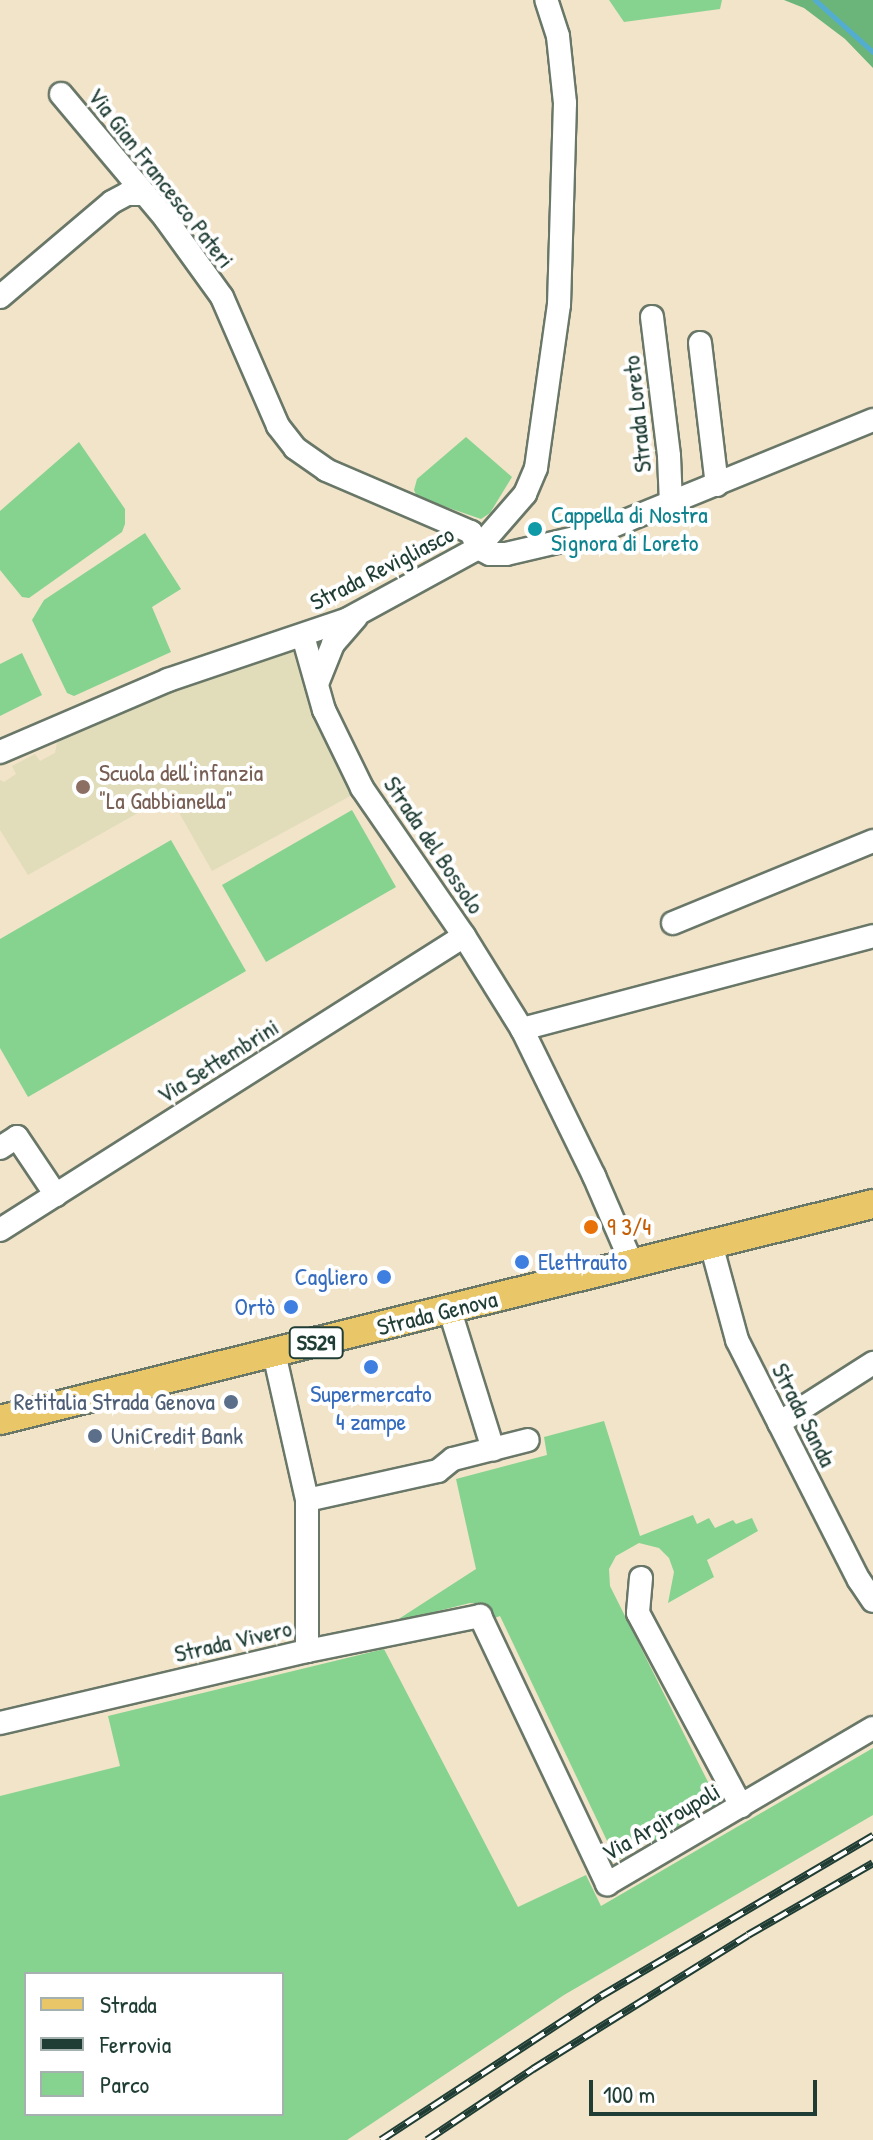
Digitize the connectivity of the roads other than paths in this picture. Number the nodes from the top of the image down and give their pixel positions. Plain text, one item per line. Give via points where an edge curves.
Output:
1 (546, 0) edge
2 (61, 94) dead end
3 (145, 194) junction
4 (0, 297) edge
5 (652, 317) dead end
6 (700, 343) dead end
7 (873, 420) edge
8 (717, 485) junction
9 (671, 504) junction
10 (478, 548) junction
11 (361, 612) junction
12 (303, 636) junction
13 (317, 685) junction
14 (0, 752) edge
15 (873, 841) edge
16 (673, 923) dead end
17 (464, 936) junction
18 (873, 936) edge
19 (522, 1029) junction
20 (0, 1148) edge
21 (56, 1195) junction
22 (873, 1204) edge
23 (0, 1230) edge
24 (711, 1244) junction
25 (632, 1264) junction
26 (450, 1311) junction
27 (274, 1353) junction
28 (873, 1363) edge
29 (0, 1420) edge
30 (779, 1423) junction
31 (528, 1440) dead end
32 (493, 1449) junction
33 (307, 1500) junction
34 (866, 1575) edge
35 (641, 1578) dead end
36 (873, 1601) edge
37 (480, 1616) joint
38 (307, 1651) junction
39 (0, 1723) edge
40 (873, 1728) edge
41 (741, 1806) junction

1 - 10 street, Strada Revigliasco via 558,36 565,103 559,305 536,468 525,494
2 - 3 street, Via Gian Francesco Pateri
3 - 4 street via 127,194 112,202
3 - 10 street, Via Gian Francesco Pateri via 222,297 278,426 295,448 326,470 471,532
5 - 9 street, Strada Loreto
6 - 8 street
7 - 8 street
8 - 9 street
9 - 10 street via 596,533 506,554
10 - 11 street, Strada Revigliasco
11 - 12 street, Strada Revigliasco
11 - 13 street via 333,644
12 - 13 street, Strada del Bossolo
12 - 14 street, Strada Revigliasco via 168,680
13 - 17 street, Strada del Bossolo via 362,788
15 - 16 street
17 - 19 street, Strada del Bossolo
17 - 21 street, Via Settembrini
18 - 19 street
19 - 25 street, Strada del Bossolo
20 - 21 street via 17,1137
21 - 23 street, Via Settembrini
22 - 24 main road, Strada Genova / SS29
24 - 25 main road, Strada Genova / SS29
24 - 30 street, Strada Sanda via 737,1340
25 - 26 main road, Strada Genova / SS29
26 - 27 main road, Strada Genova / SS29
26 - 32 street
27 - 29 main road, Strada Genova / SS29
27 - 33 street
28 - 30 street
30 - 34 street, Strada Sanda
31 - 32 street
32 - 33 street via 453,1459 438,1471
33 - 38 street
34 - 36 street, Strada Sanda
35 - 41 street via 638,1613
37 - 38 street, Strada Vivero
37 - 41 street, Via Argiroupoli via 607,1884
38 - 39 street, Strada Vivero
40 - 41 street, Via Argiroupoli

